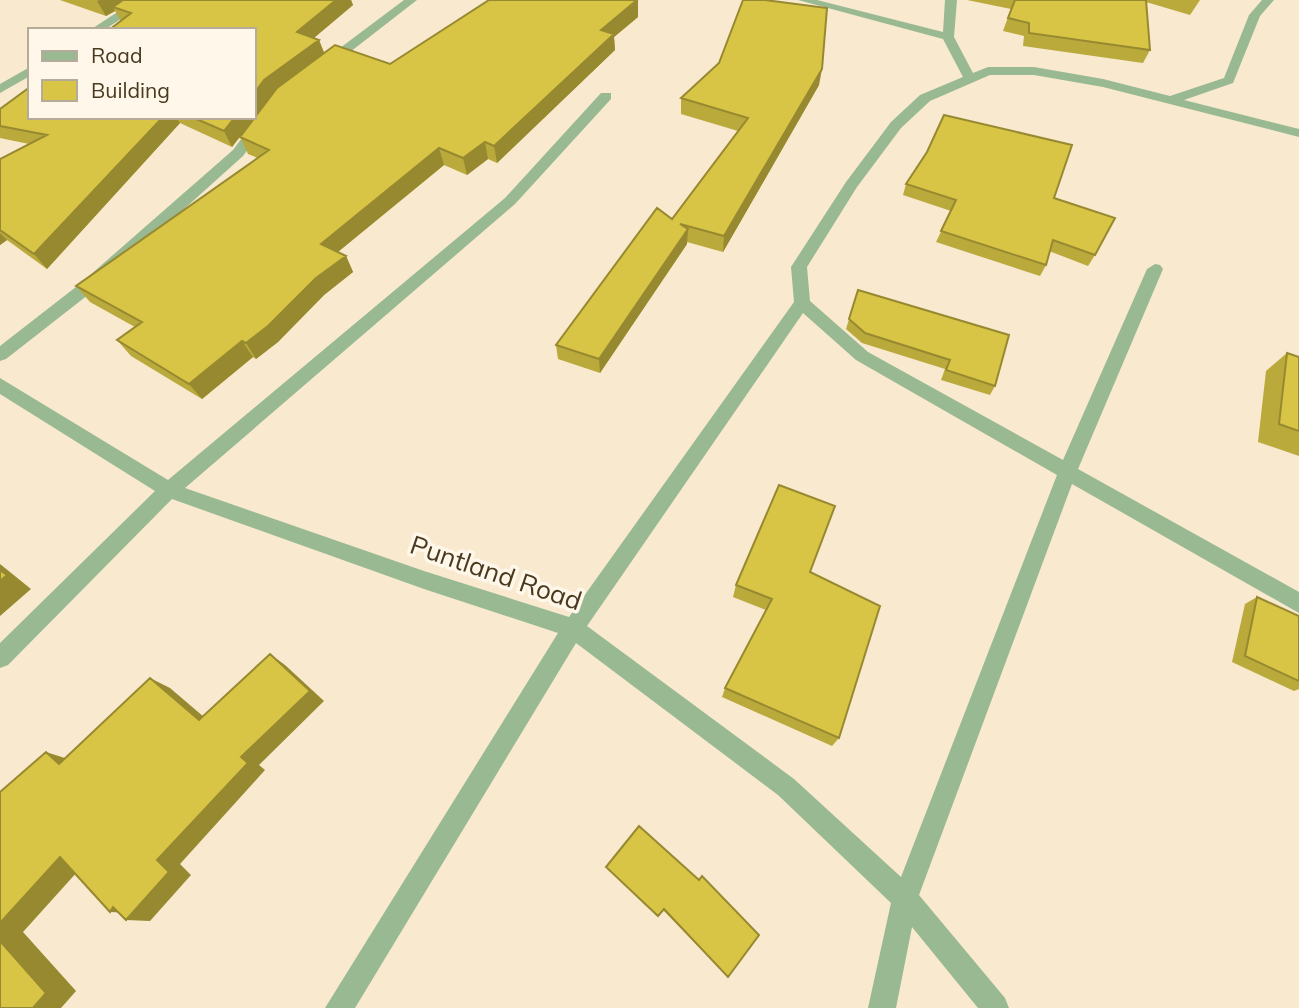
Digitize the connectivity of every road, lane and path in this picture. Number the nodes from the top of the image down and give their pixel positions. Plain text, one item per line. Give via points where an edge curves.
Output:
1 (145, 0) edge
2 (411, 0) edge
3 (804, 0) edge
4 (951, 0) edge
5 (1268, 0) edge
6 (99, 28) edge
7 (948, 37) junction
8 (320, 69) edge
9 (28, 72) edge
10 (970, 78) junction
11 (0, 89) edge
12 (606, 96) dead end
13 (1172, 100) junction
14 (270, 110) edge
15 (1299, 133) edge
16 (1155, 269) dead end
17 (802, 303) junction
18 (0, 355) edge
19 (0, 385) edge
20 (1067, 473) junction
21 (169, 489) junction
22 (1299, 603) edge
23 (573, 628) junction
24 (0, 658) edge
25 (905, 898) junction
26 (339, 1008) edge
27 (882, 1008) edge
28 (995, 1008) edge

1 - 6 street
2 - 8 street
3 - 7 street
4 - 7 street
5 - 13 street via 1255,15 1229,80
7 - 10 street
9 - 11 street
10 - 13 street via 988,71 1034,71
10 - 17 street via 925,98 896,125 858,175 799,267
12 - 21 street via 510,201
13 - 15 street
14 - 18 street via 238,153 87,287
16 - 20 street
17 - 20 street via 862,356
17 - 23 street
19 - 21 street, Puntland Road
20 - 22 street
20 - 25 street
21 - 23 street, Puntland Road
21 - 24 street
23 - 25 street, Puntland Road via 786,788
23 - 26 street
25 - 27 street
25 - 28 street, Puntland Road

